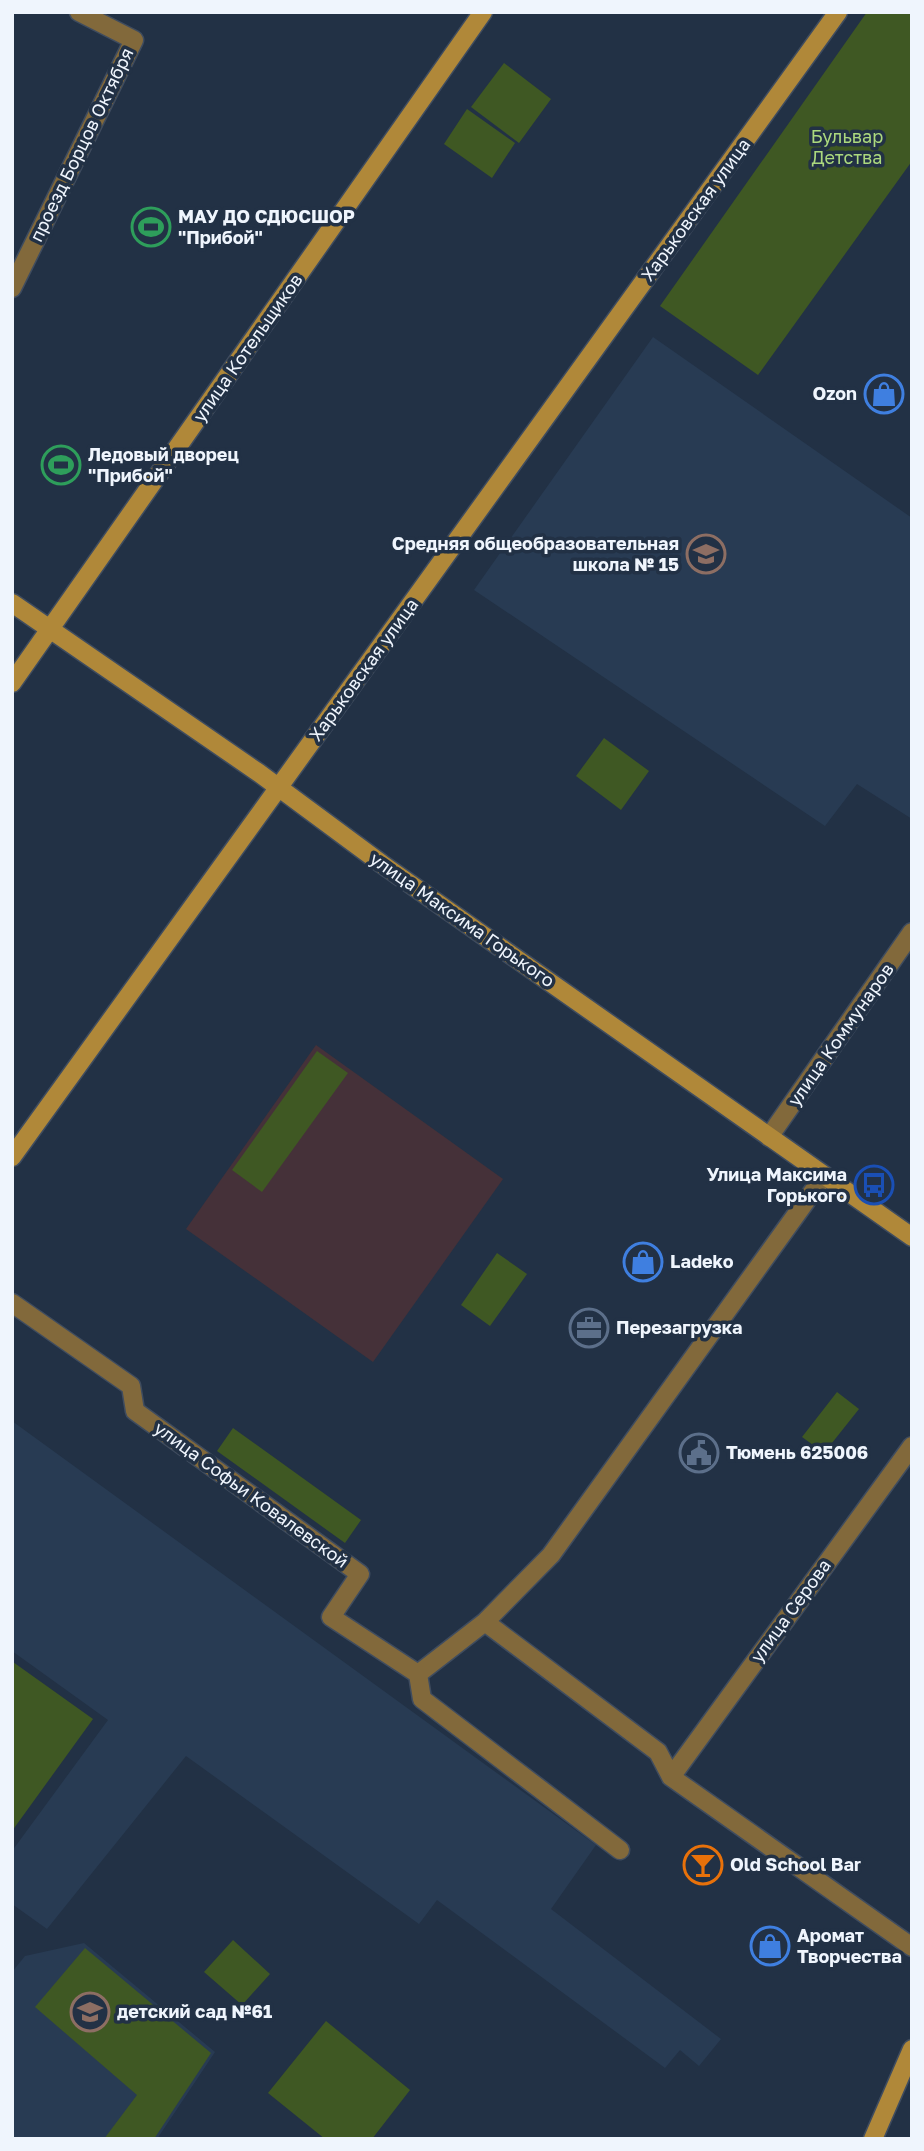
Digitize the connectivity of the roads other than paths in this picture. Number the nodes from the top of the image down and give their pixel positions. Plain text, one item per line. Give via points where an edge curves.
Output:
1 (79, 12) edge
2 (483, 12) edge
3 (838, 12) edge
4 (12, 288) edge
5 (12, 603) edge
6 (51, 631) junction
7 (12, 683) edge
8 (279, 788) junction
9 (912, 932) edge
10 (769, 1137) junction
11 (12, 1157) edge
12 (824, 1175) junction
13 (912, 1237) edge
14 (12, 1303) edge
15 (912, 1446) edge
16 (485, 1622) junction
17 (418, 1674) junction
18 (671, 1777) junction
19 (620, 1850) dead end
20 (912, 1947) edge
21 (912, 2049) edge
22 (873, 2139) edge

1 - 4 street, проезд Борцов Октября via 134,40
2 - 6 street, улица Котельщиков
3 - 8 street, Харьковская улица
5 - 6 street, улица Максима Горького
6 - 7 street, улица Котельщиков
6 - 8 street, улица Максима Горького
8 - 10 street, улица Максима Горького
8 - 11 street, Харьковская улица
9 - 10 street, улица Коммунаров
10 - 12 street, улица Максима Горького
12 - 13 street, улица Максима Горького
12 - 16 street via 551,1555
14 - 17 street, улица Софьи Ковалевской via 131,1386 135,1411 360,1574 331,1617
15 - 18 street, улица Серова
16 - 17 street
16 - 18 street via 658,1752
17 - 19 street via 422,1699
18 - 20 street
21 - 22 street

